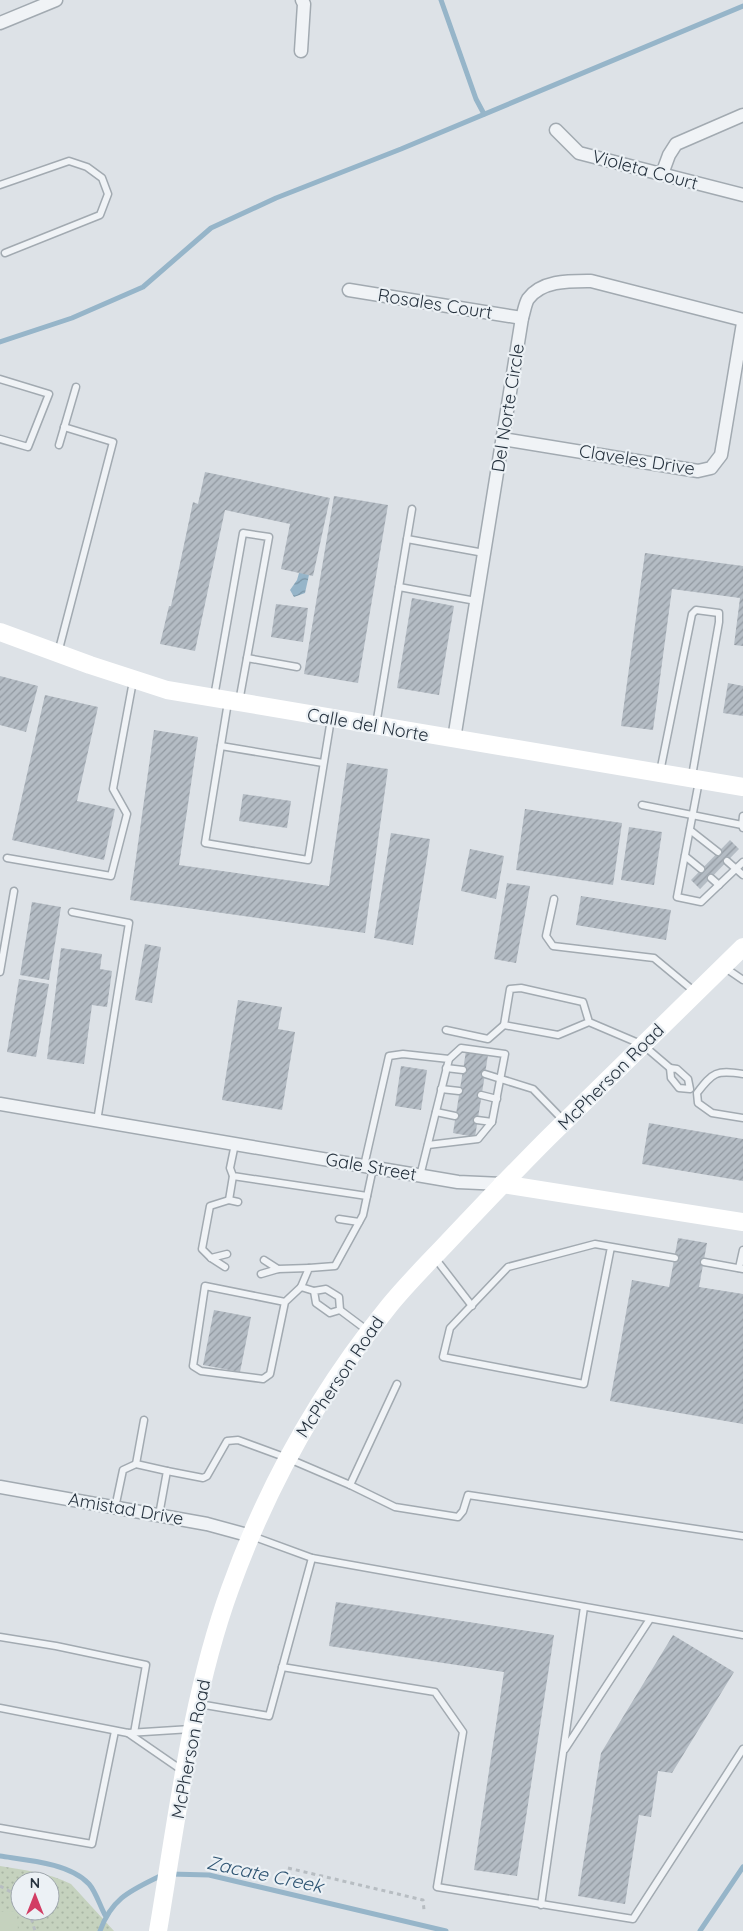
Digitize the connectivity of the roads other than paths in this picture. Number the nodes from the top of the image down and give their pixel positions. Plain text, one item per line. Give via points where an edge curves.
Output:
1 (56, 0) edge
2 (302, 0) edge
3 (0, 23) edge
4 (301, 51) dead end
5 (743, 115) edge
6 (556, 130) dead end
7 (662, 174) junction
8 (0, 185) edge
9 (743, 195) edge
10 (5, 254) dead end
11 (349, 290) dead end
12 (522, 318) junction
13 (743, 322) edge
14 (0, 379) edge
15 (76, 387) dead end
16 (64, 427) junction
17 (503, 438) junction
18 (0, 439) edge
19 (59, 445) dead end
20 (412, 509) dead end
21 (407, 539) junction
22 (484, 553) junction
23 (399, 587) junction
24 (476, 601) junction
25 (0, 632) edge
26 (58, 654) junction
27 (247, 658) junction
28 (297, 667) dead end
29 (133, 680) junction
30 (227, 701) junction
31 (331, 718) junction
32 (376, 726) junction
33 (454, 739) junction
34 (221, 746) junction
35 (323, 763) junction
36 (660, 773) junction
37 (696, 779) junction
38 (743, 787) edge
39 (642, 805) dead end
40 (693, 816) junction
41 (743, 816) edge
42 (742, 827) edge
43 (690, 830) junction
44 (718, 852) dead end
45 (685, 856) junction
46 (7, 858) dead end
47 (727, 861) dead end
48 (743, 862) edge
49 (701, 869) dead end
50 (736, 869) junction
51 (743, 875) edge
52 (710, 878) dead end
53 (719, 885) junction
54 (14, 891) dead end
55 (554, 899) dead end
56 (72, 912) dead end
57 (743, 947) edge
58 (723, 967) junction
59 (0, 972) edge
60 (743, 980) edge
61 (696, 993) junction
62 (589, 1022) junction
63 (504, 1025) junction
64 (446, 1030) dead end
65 (643, 1045) junction
66 (449, 1059) junction
67 (446, 1068) junction
68 (670, 1068) junction
69 (463, 1070) dead end
70 (485, 1074) dead end
71 (743, 1074) edge
72 (501, 1078) junction
73 (442, 1089) junction
74 (690, 1089) junction
75 (460, 1091) dead end
76 (697, 1093) junction
77 (481, 1095) dead end
78 (497, 1099) junction
79 (0, 1104) edge
80 (436, 1112) junction
81 (455, 1116) dead end
82 (743, 1118) edge
83 (478, 1120) dead end
84 (97, 1121) junction
85 (492, 1122) junction
86 (565, 1122) junction
87 (235, 1144) junction
88 (428, 1145) junction
89 (369, 1167) junction
90 (233, 1176) junction
91 (420, 1176) junction
92 (502, 1184) junction
93 (367, 1196) junction
94 (228, 1200) junction
95 (238, 1202) dead end
96 (339, 1219) dead end
97 (359, 1222) junction
98 (743, 1222) edge
99 (611, 1247) junction
100 (743, 1250) edge
101 (227, 1254) dead end
102 (434, 1256) junction
103 (211, 1258) junction
104 (674, 1258) dead end
105 (264, 1260) dead end
106 (704, 1262) dead end
107 (225, 1267) dead end
108 (309, 1268) junction
109 (278, 1269) junction
110 (741, 1269) edge
111 (261, 1274) dead end
112 (301, 1287) junction
113 (314, 1291) junction
114 (285, 1302) junction
115 (472, 1306) junction
116 (340, 1310) junction
117 (369, 1332) junction
118 (398, 1384) dead end
119 (144, 1420) dead end
120 (287, 1458) junction
121 (136, 1464) junction
122 (166, 1470) junction
123 (350, 1485) junction
124 (0, 1487) edge
125 (115, 1508) junction
126 (159, 1515) junction
127 (250, 1536) junction
128 (743, 1536) edge
129 (312, 1558) junction
130 (584, 1607) junction
131 (650, 1619) junction
132 (743, 1635) edge
133 (0, 1637) edge
134 (282, 1667) junction
135 (198, 1704) junction
136 (0, 1708) edge
137 (192, 1729) junction
138 (115, 1731) junction
139 (131, 1733) junction
140 (743, 1749) edge
141 (563, 1752) junction
142 (185, 1772) junction
143 (0, 1828) edge
144 (541, 1905) junction
145 (158, 1931) edge

1 - 3 street
2 - 4 street
5 - 7 street via 676,144
6 - 7 street, Violeta Court via 579,153
7 - 9 street, Violeta Court
8 - 10 lane via 70,161 87,167 102,178 108,194 100,215
11 - 12 street, Rosales Court
12 - 13 street, Del Norte Circle via 527,300 537,290 570,281 591,281
12 - 17 street, Del Norte Circle
13 - 17 street, Claveles Drive via 721,456 710,468 698,471
14 - 18 lane via 49,394 28,447
15 - 16 lane
16 - 19 lane
16 - 26 lane via 113,442
17 - 22 street, Del Norte Circle
20 - 21 lane
21 - 22 lane
21 - 23 lane
22 - 24 street, Del Norte Circle
23 - 24 lane
23 - 32 lane
24 - 33 street, Del Norte Circle
25 - 26 main road, Calle del Norte
26 - 29 main road, Calle del Norte
27 - 28 lane
27 - 30 lane
27 - 30 lane via 269,537 243,533
29 - 30 main road, Calle del Norte via 166,690
29 - 46 lane via 113,789 127,814 111,876
30 - 31 main road, Calle del Norte
30 - 34 lane
31 - 32 main road, Calle del Norte
31 - 35 lane
32 - 33 main road, Calle del Norte
33 - 36 main road, Calle del Norte
34 - 35 lane
34 - 35 lane via 205,843 308,860
36 - 37 main road, Calle del Norte
36 - 37 lane via 692,614 696,610 719,614
37 - 38 main road, Calle del Norte
37 - 40 lane
39 - 40 lane
40 - 42 lane
40 - 43 lane
41 - 42 lane
43 - 44 lane
43 - 45 lane
45 - 49 lane
45 - 53 lane via 677,897 701,902
47 - 50 lane
48 - 50 lane
50 - 51 lane
50 - 53 lane
52 - 53 lane
54 - 59 lane
55 - 61 lane via 546,936 553,946 654,958
56 - 84 lane via 129,922
57 - 58 main road, McPherson Road
58 - 60 lane
58 - 61 main road, McPherson Road
61 - 65 main road, McPherson Road
62 - 63 lane via 558,1035
62 - 63 lane via 583,1002 522,988 510,989
62 - 65 lane
63 - 64 lane via 488,1039
65 - 68 lane
65 - 86 main road, McPherson Road
66 - 67 lane
66 - 72 lane via 461,1048 505,1054
66 - 89 lane via 403,1054 389,1056
67 - 69 lane
67 - 73 lane
68 - 74 lane via 677,1068 688,1079
68 - 74 lane via 671,1078 679,1088
70 - 72 lane
71 - 76 lane via 726,1072 710,1076
72 - 78 lane
72 - 86 lane via 533,1089
73 - 75 lane
73 - 80 lane
74 - 76 lane
76 - 82 lane via 698,1103 712,1113
77 - 78 lane
78 - 85 lane
79 - 84 street, Gale Street
80 - 81 lane
80 - 88 lane
83 - 85 lane
84 - 87 street, Gale Street
85 - 88 lane via 478,1139
86 - 92 main road, McPherson Road
87 - 89 street, Gale Street
87 - 90 lane via 230,1168
88 - 91 lane
89 - 91 street, Gale Street
89 - 93 lane
90 - 93 lane
90 - 94 lane
91 - 92 street, Gale Street
92 - 98 main road, Gale Street
92 - 102 main road, McPherson Road
93 - 97 lane
94 - 95 lane
94 - 103 lane via 210,1206 202,1249
96 - 97 lane
97 - 108 lane via 335,1266
99 - 104 lane
99 - 115 lane via 595,1244 508,1267
99 - 115 lane via 584,1384 443,1357 450,1328
100 - 110 lane
101 - 103 lane
102 - 115 lane
102 - 117 main road, McPherson Road
103 - 107 lane
105 - 109 lane
106 - 110 lane
108 - 109 lane
108 - 112 lane
109 - 111 lane
112 - 113 lane
112 - 114 lane
113 - 116 lane via 316,1303 330,1312
113 - 116 lane via 326,1289 340,1297
114 - 114 lane via 270,1374 263,1380 201,1372 193,1366 205,1286
116 - 117 lane
117 - 120 main road, McPherson Road via 317,1407
118 - 123 lane
119 - 121 lane
120 - 122 lane via 238,1440 227,1441 203,1478
120 - 123 lane
120 - 127 main road, McPherson Road
121 - 122 lane
121 - 125 lane via 123,1470
122 - 126 lane
123 - 128 lane via 395,1507 446,1516 458,1517 464,1511 468,1495
124 - 125 street, Amistad Drive
125 - 126 street, Amistad Drive
126 - 127 street, Amistad Drive
127 - 129 lane
127 - 135 main road, McPherson Road via 211,1649
129 - 130 lane
129 - 134 lane
130 - 131 lane
130 - 141 lane
131 - 132 lane
131 - 141 lane
133 - 139 lane via 146,1665
134 - 135 lane via 269,1716
134 - 144 lane via 435,1692 463,1732 436,1887
135 - 137 main road, McPherson Road
136 - 138 lane
137 - 139 lane
137 - 142 main road, McPherson Road
138 - 139 lane
138 - 143 lane via 92,1844
139 - 142 lane
140 - 144 lane via 633,1919
141 - 144 lane
142 - 145 main road, McPherson Road

